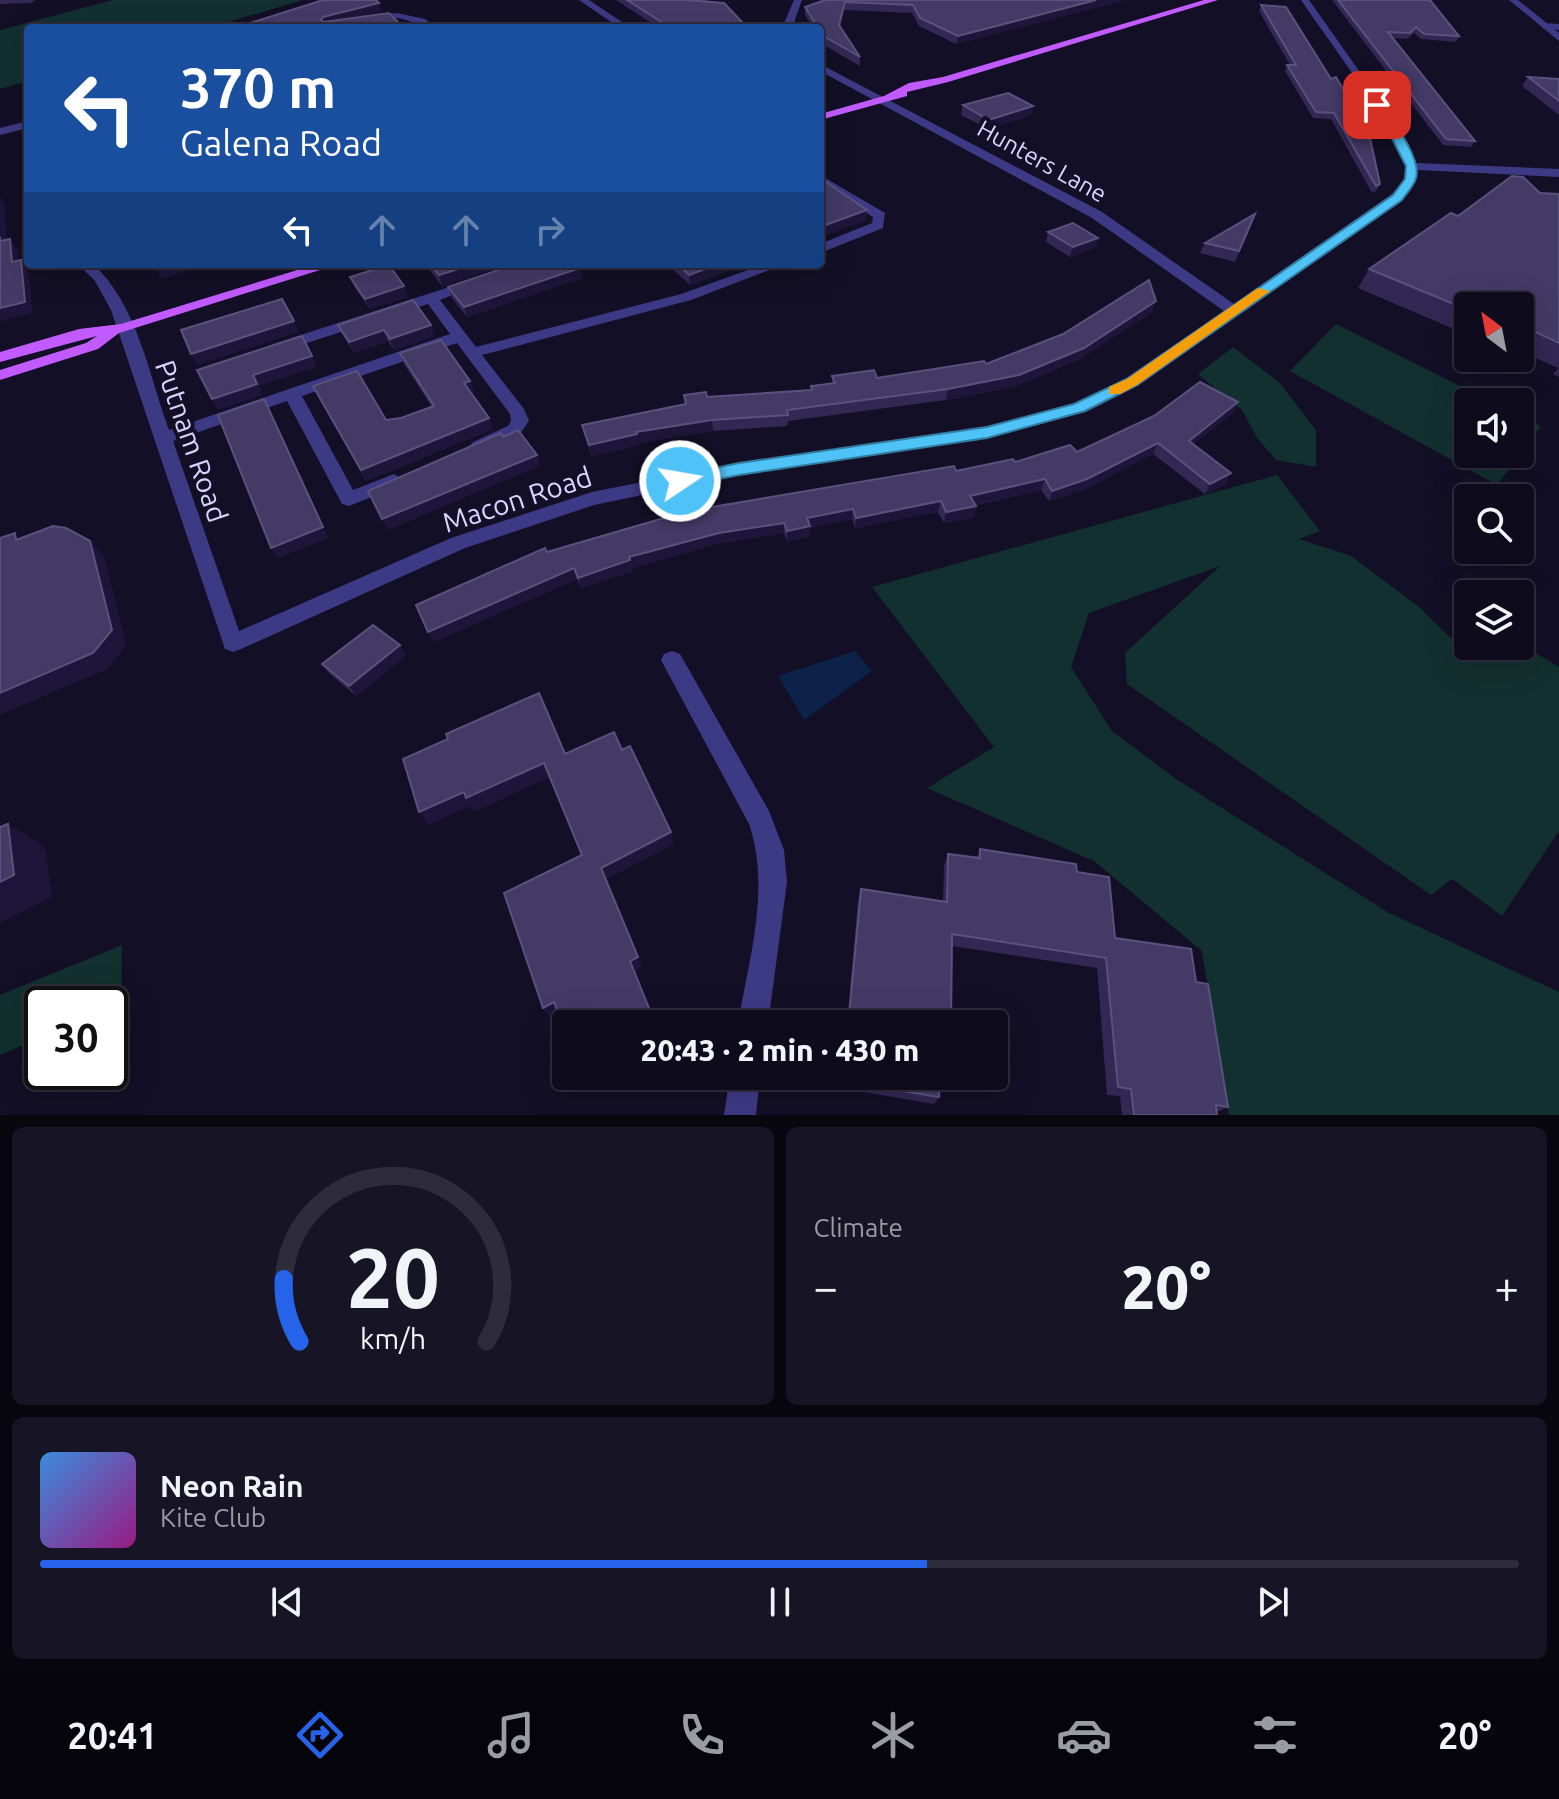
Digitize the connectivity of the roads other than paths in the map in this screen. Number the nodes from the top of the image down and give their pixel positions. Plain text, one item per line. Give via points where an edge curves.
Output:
1 (583, 0) edge
2 (798, 0) edge
3 (1214, 0) edge
4 (1305, 0) edge
5 (1513, 0) edge
6 (348, 24) edge
7 (424, 24) edge
8 (620, 24) edge
9 (789, 24) edge
10 (1545, 26) junction
11 (1559, 27) edge
12 (1559, 38) edge
13 (824, 69) edge
14 (885, 98) junction
15 (824, 116) edge
16 (24, 125) edge
17 (0, 132) edge
18 (1412, 166) junction
19 (1559, 173) edge
20 (824, 181) edge
21 (824, 247) edge
22 (89, 268) edge
23 (319, 268) edge
24 (767, 268) edge
25 (489, 279) edge
26 (431, 298) junction
27 (1234, 311) junction
28 (123, 328) junction
29 (458, 337) junction
30 (269, 350) edge
31 (471, 353) junction
32 (0, 357) edge
33 (0, 375) edge
34 (292, 394) junction
35 (162, 438) junction
36 (460, 454) edge
37 (404, 476) edge
38 (233, 643) joint
39 (672, 660) dead end
40 (755, 1010) edge
41 (743, 1090) edge
42 (740, 1115) edge

1 - 8 street
2 - 9 street
3 - 14 main road
4 - 18 street via 1394,129
5 - 10 street
6 - 7 street via 393,16
10 - 11 street
10 - 12 street
13 - 14 street, Hunters Lane
14 - 15 main road
14 - 27 street, Hunters Lane via 1097,215
16 - 17 street
18 - 19 street
18 - 27 street, Macon Road via 1410,180 1397,197
20 - 21 street via 880,216 880,222
22 - 28 street, Putnam Road via 119,310
23 - 28 main road
24 - 31 street via 686,297
25 - 26 street
26 - 29 street
26 - 30 street
27 - 38 street, Macon Road via 1132,382 1080,408 987,432 739,469 592,499 458,543
28 - 32 main road via 79,334
28 - 33 main road via 92,346
28 - 35 street, Putnam Road
29 - 31 street
29 - 34 street
31 - 36 street via 520,421 502,437
34 - 35 street
34 - 37 street via 349,499
35 - 38 street, Putnam Road
39 - 40 street via 760,819 771,850 774,882
41 - 42 street

